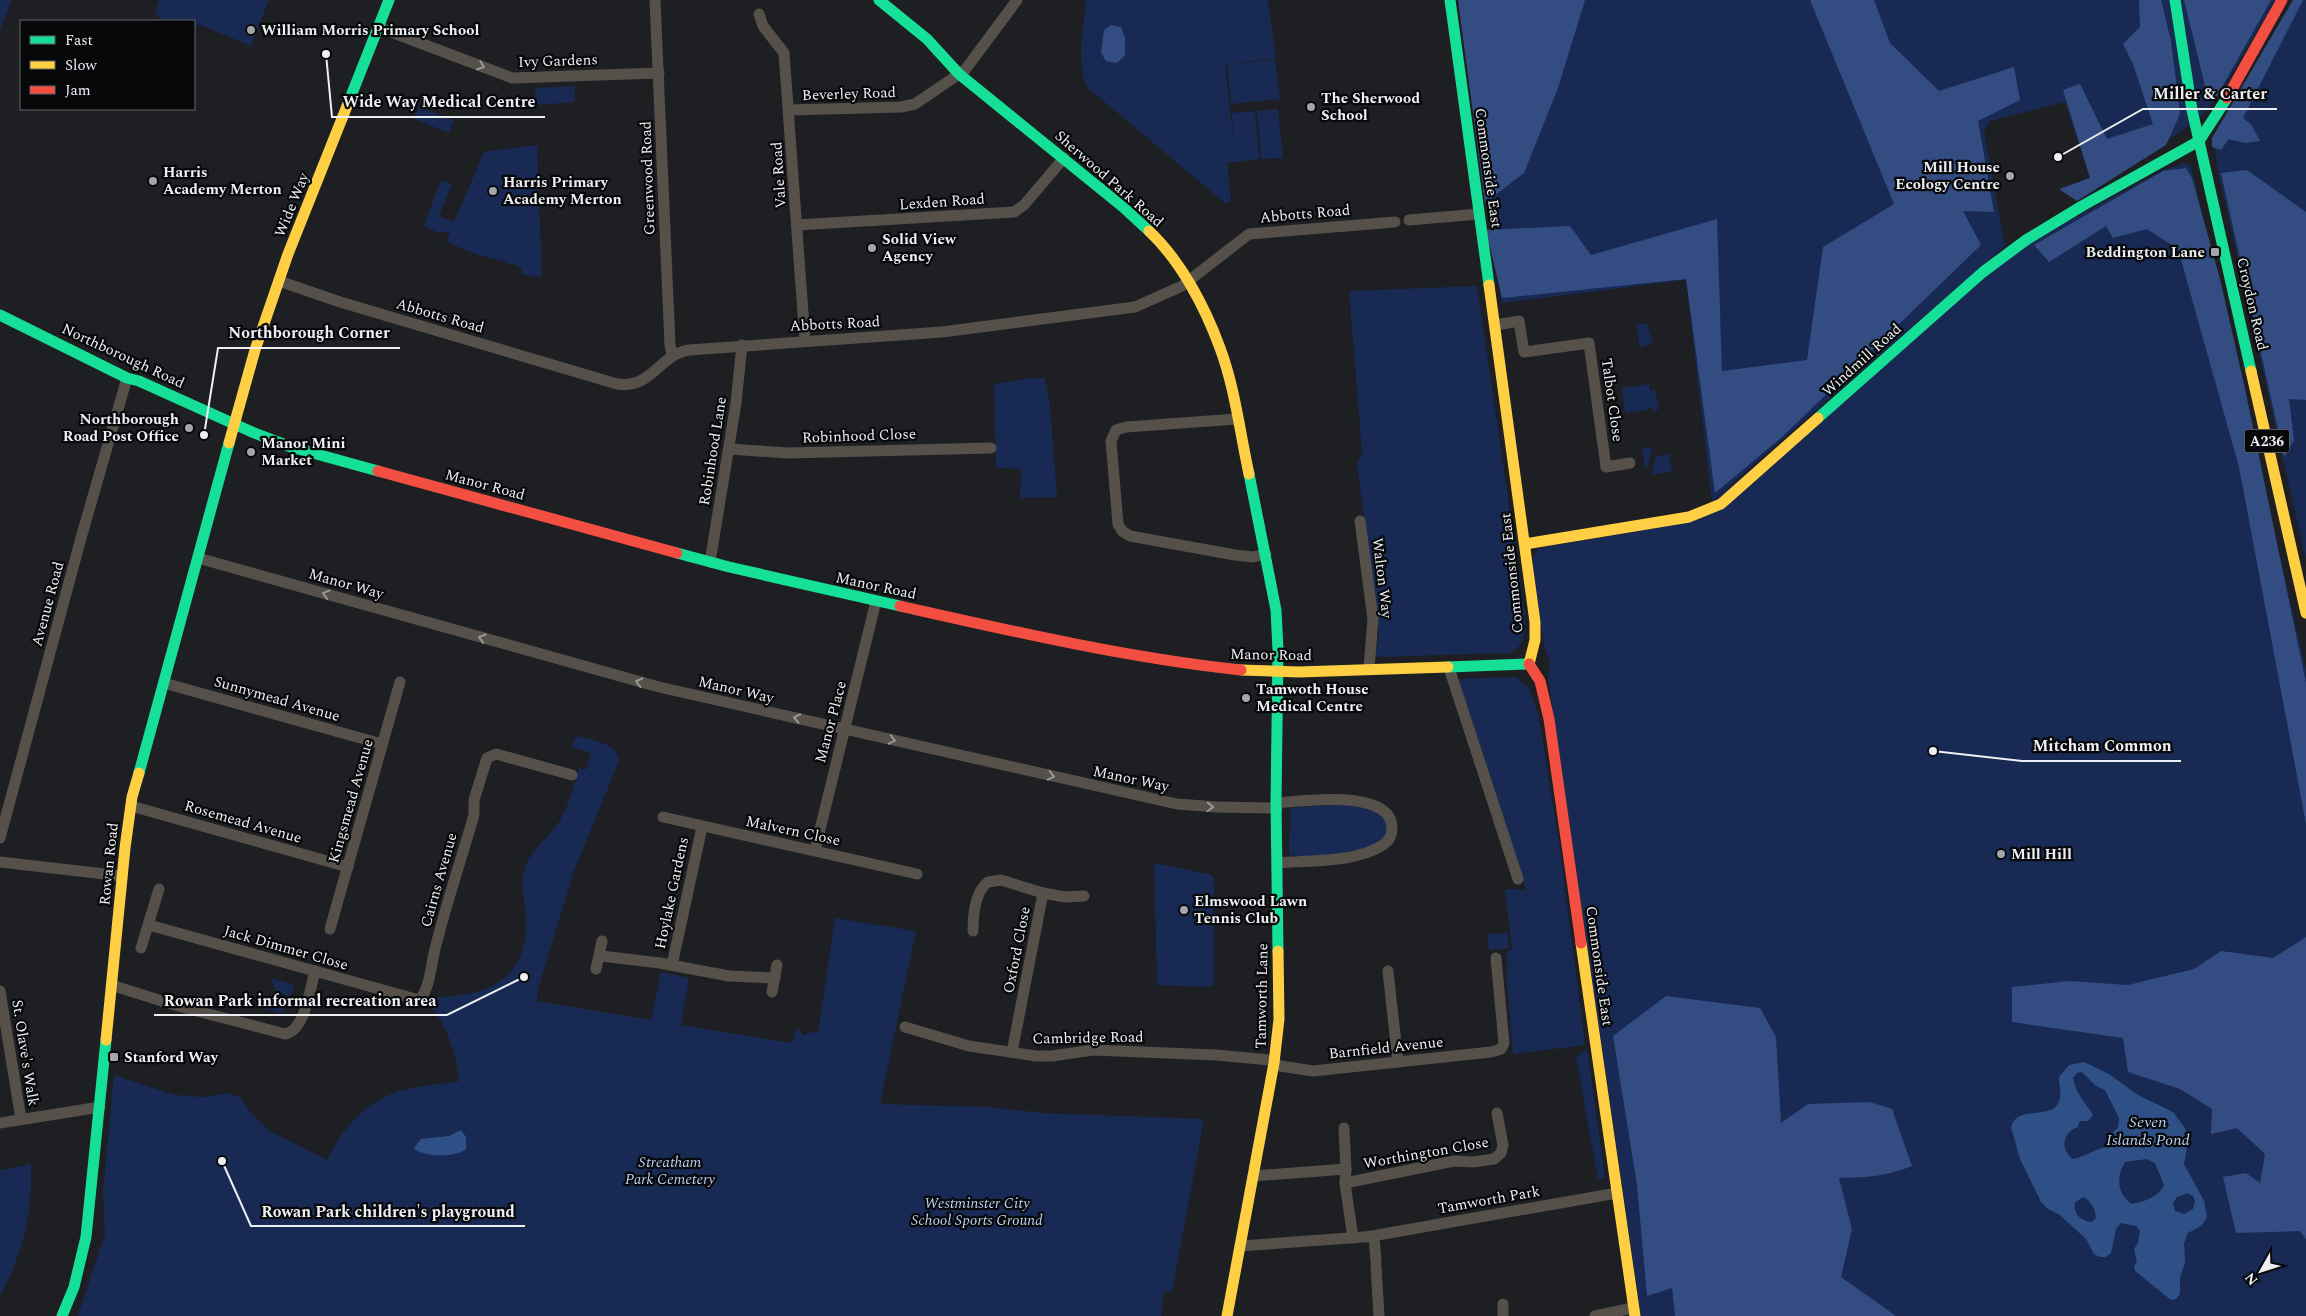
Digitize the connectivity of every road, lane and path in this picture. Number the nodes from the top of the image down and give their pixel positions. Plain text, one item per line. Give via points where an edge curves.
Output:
1 (389, 0) edge
2 (655, 0) edge
3 (879, 0) edge
4 (1017, 0) edge
5 (1450, 0) edge
6 (2175, 0) edge
7 (2282, 0) edge
8 (759, 14) dead end
9 (378, 27) junction
10 (659, 73) junction
11 (959, 74) junction
12 (789, 110) junction
13 (2199, 141) junction
14 (1064, 158) junction
15 (1479, 214) junction
16 (1409, 220) dead end
17 (1395, 222) dead end
18 (798, 225) junction
19 (279, 280) junction
20 (1188, 282) junction
21 (0, 314) edge
22 (1496, 325) junction
23 (805, 341) junction
24 (742, 344) junction
25 (672, 355) junction
26 (127, 378) junction
27 (1237, 419) junction
28 (234, 424) junction
29 (990, 448) dead end
30 (729, 449) junction
31 (1630, 463) dead end
32 (1360, 521) dead end
33 (1525, 544) junction
34 (1266, 554) junction
35 (198, 558) junction
36 (710, 562) junction
37 (876, 601) junction
38 (2306, 613) edge
39 (1529, 664) junction
40 (1449, 668) junction
41 (1369, 669) junction
42 (1278, 672) junction
43 (400, 682) dead end
44 (164, 683) junction
45 (845, 729) junction
46 (382, 744) junction
47 (572, 775) dead end
48 (1276, 805) junction
49 (130, 806) junction
50 (663, 817) dead end
51 (702, 827) junction
52 (0, 838) edge
53 (815, 850) junction
54 (0, 862) edge
55 (1278, 862) junction
56 (348, 867) junction
57 (917, 874) dead end
58 (122, 876) junction
59 (1518, 879) dead end
60 (159, 889) dead end
61 (1044, 893) junction
62 (1084, 896) dead end
63 (149, 925) junction
64 (330, 929) dead end
65 (973, 931) dead end
66 (602, 941) dead end
67 (141, 948) dead end
68 (601, 956) junction
69 (1496, 958) dead end
70 (672, 965) junction
71 (777, 965) dead end
72 (596, 969) dead end
73 (315, 971) junction
74 (1388, 971) dead end
75 (775, 978) junction
76 (111, 985) junction
77 (0, 991) edge
78 (772, 992) dead end
79 (416, 1001) joint
80 (905, 1027) dead end
81 (1012, 1052) junction
82 (1274, 1062) junction
83 (1398, 1062) junction
84 (100, 1107) junction
85 (1497, 1113) dead end
86 (21, 1120) junction
87 (0, 1123) edge
88 (1344, 1128) dead end
89 (1346, 1169) junction
90 (1253, 1176) junction
91 (1345, 1182) junction
92 (1617, 1193) junction
93 (1364, 1237) junction
94 (1240, 1246) junction
95 (1634, 1312) edge
96 (62, 1316) edge
97 (1227, 1316) edge
98 (1380, 1316) edge
99 (1595, 1316) edge

1 - 9 main road, Wide Way
2 - 10 street, Greenwood Road
3 - 11 main road, Sherwood Park Road via 927,39
4 - 11 street, Beverley Road
5 - 15 main road, Commonside East
6 - 13 main road, Croydon Road / A236
7 - 13 main road via 2221,110
8 - 12 street, Vale Road via 763,26 784,53
9 -> 10 street, Ivy Gardens via 516,78
9 - 19 main road, Wide Way
10 - 25 street, Greenwood Road
11 - 12 street, Beverley Road via 909,107
11 - 14 main road, Sherwood Park Road
12 - 18 street, Vale Road
13 - 33 main road, Windmill Road via 2020,243 1716,507 1684,518
13 - 38 main road, Croydon Road / A236
14 - 18 street, Lexden Road via 1024,205 1014,212
14 - 20 main road, Sherwood Park Road via 1147,229
15 - 16 street
15 - 22 main road, Commonside East
17 - 20 street, Abbotts Road via 1249,234
18 - 23 street, Vale Road
19 - 25 street, Abbotts Road via 340,302 617,384 645,380
19 - 28 main road, Wide Way
20 - 23 street, Abbotts Road via 1145,304 1125,308 942,332
20 - 27 main road, Sherwood Park Road via 1220,348
21 - 26 main road, Northborough Road
22 - 31 street, Talbot Close via 1519,321 1524,352 1589,343 1606,467
22 - 33 main road, Commonside East
23 - 24 street, Abbotts Road
24 - 25 street, Abbotts Road
24 - 30 street, Robinhood Lane
26 - 28 main road, Northborough Road
26 - 52 street, Avenue Road
27 - 34 main road, Sherwood Park Road
27 - 34 street via 1126,426 1116,430 1111,441 1118,524 1130,536 1235,555 1253,557
28 - 35 main road, Rowan Road
28 - 36 main road, Manor Road via 291,447
29 - 30 street, Robinhood Close via 788,453
30 - 36 street, Robinhood Lane
32 - 41 street, Walton Way via 1373,619
33 - 39 main road, Commonside East via 1535,630
34 - 42 main road, Sherwood Park Road via 1276,610
35 - 44 main road, Rowan Road
45 -> 35 street, Manor Way via 605,674
36 - 37 main road, Manor Road
37 - 42 main road, Manor Road via 1192,666
37 - 45 street, Manor Place
39 - 40 main road, Manor Road
39 - 92 main road, Commonside East via 1540,681 1549,719
40 - 41 main road, Manor Road
40 - 59 street
41 - 42 main road, Manor Road
42 - 48 main road, Tamworth Lane
43 - 46 street, Kingsmead Avenue
44 - 46 street, Sunnymead Avenue
44 - 49 main road, Rowan Road
45 -> 48 street, Manor Way via 1177,804 1209,807
45 - 53 street, Manor Place
46 - 56 street, Kingsmead Avenue
47 - 79 street, Cairns Avenue via 496,754 485,763 474,800 474,815 423,996
48 - 55 main road, Tamworth Lane
48 - 55 street, Manor Way via 1337,799 1372,805 1386,810 1392,827 1390,837 1383,845 1348,857
49 - 56 street, Rosemead Avenue
49 - 58 main road, Rowan Road
50 - 51 street, Malvern Close
51 - 53 street, Malvern Close
51 - 70 street, Hoylake Gardens
53 - 57 street, Malvern Close
54 - 58 street
55 - 82 main road, Tamworth Lane via 1279,1019
56 - 64 street, Kingsmead Avenue
58 - 76 main road, Rowan Road
60 - 63 street
61 - 62 street, Oxford Close
61 - 65 street via 991,880 980,893 973,916
61 - 81 street, Oxford Close
63 - 67 street
63 - 73 street, Jack Dimmer Close
66 - 68 street
68 - 70 street, Hoylake Gardens
68 - 72 street
69 - 83 street, Barnfield Avenue via 1504,1038 1501,1049
70 - 75 street, Hoylake Gardens via 729,976
71 - 75 street
73 - 76 street via 300,1023 293,1032 285,1034
73 - 79 street, Jack Dimmer Close
74 - 83 street
75 - 78 street
76 - 84 main road, Rowan Road
77 - 86 street, St. Olave's Walk
80 - 81 street, Cambridge Road via 969,1046
81 - 82 street, Cambridge Road via 1052,1056 1106,1050 1254,1058
82 - 83 street, Barnfield Avenue via 1280,1066 1317,1071
82 - 90 main road, Tamworth Lane
84 - 86 street
84 - 96 main road, Rowan Road via 84,1248
85 - 91 street, Worthington Close via 1503,1145 1501,1153 1494,1158 1454,1161
86 - 87 street
88 - 89 street, Worthington Close
89 - 90 street
89 - 91 street, Worthington Close
90 - 94 main road, Tamworth Lane
91 - 93 street, Worthington Close
92 - 93 street, Tamworth Park
92 - 95 main road, Commonside East
93 - 94 street, Tamworth Park
93 - 98 street, Worthington Close via 1376,1264
94 - 97 main road, Tamworth Lane
95 - 99 street

